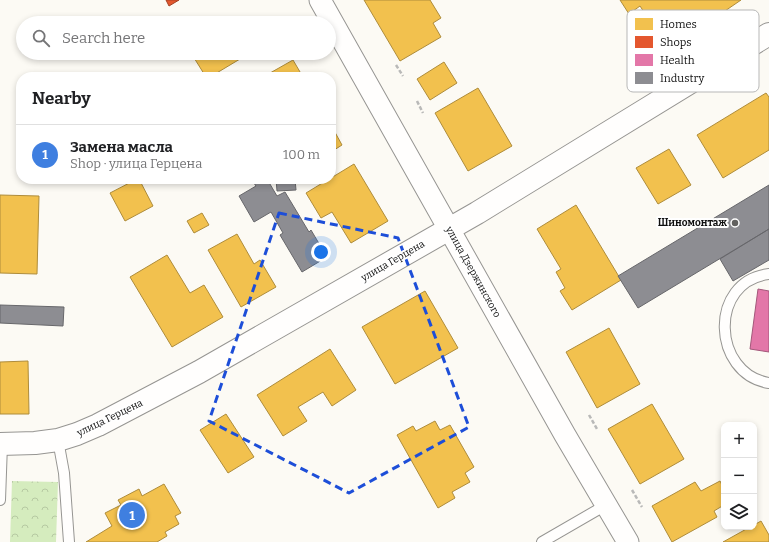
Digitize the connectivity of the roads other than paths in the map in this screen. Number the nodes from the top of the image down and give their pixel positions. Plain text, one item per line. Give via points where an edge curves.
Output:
1 (320, 0) edge
2 (329, 16) edge
3 (336, 28) edge
4 (769, 34) edge
5 (759, 40) edge
6 (675, 92) edge
7 (449, 229) junction
8 (769, 274) edge
9 (769, 383) edge
10 (58, 440) junction
11 (1, 444) edge
12 (0, 500) edge
13 (606, 505) junction
14 (69, 542) edge
15 (542, 542) edge
16 (628, 542) edge

1 - 2 street, улица Дзержинского
3 - 7 street, улица Дзержинского
4 - 5 street, улица Герцена
6 - 7 street, улица Герцена
7 - 10 street, улица Герцена via 199,372 98,425
7 - 13 street, улица Дзержинского
8 - 9 lane via 759,275 743,284 733,294 725,311 724,329 729,350 736,364 749,376
10 - 11 street, улица Герцена
10 - 14 lane via 64,473
11 - 12 lane
13 - 15 lane
13 - 16 street, улица Дзержинского

